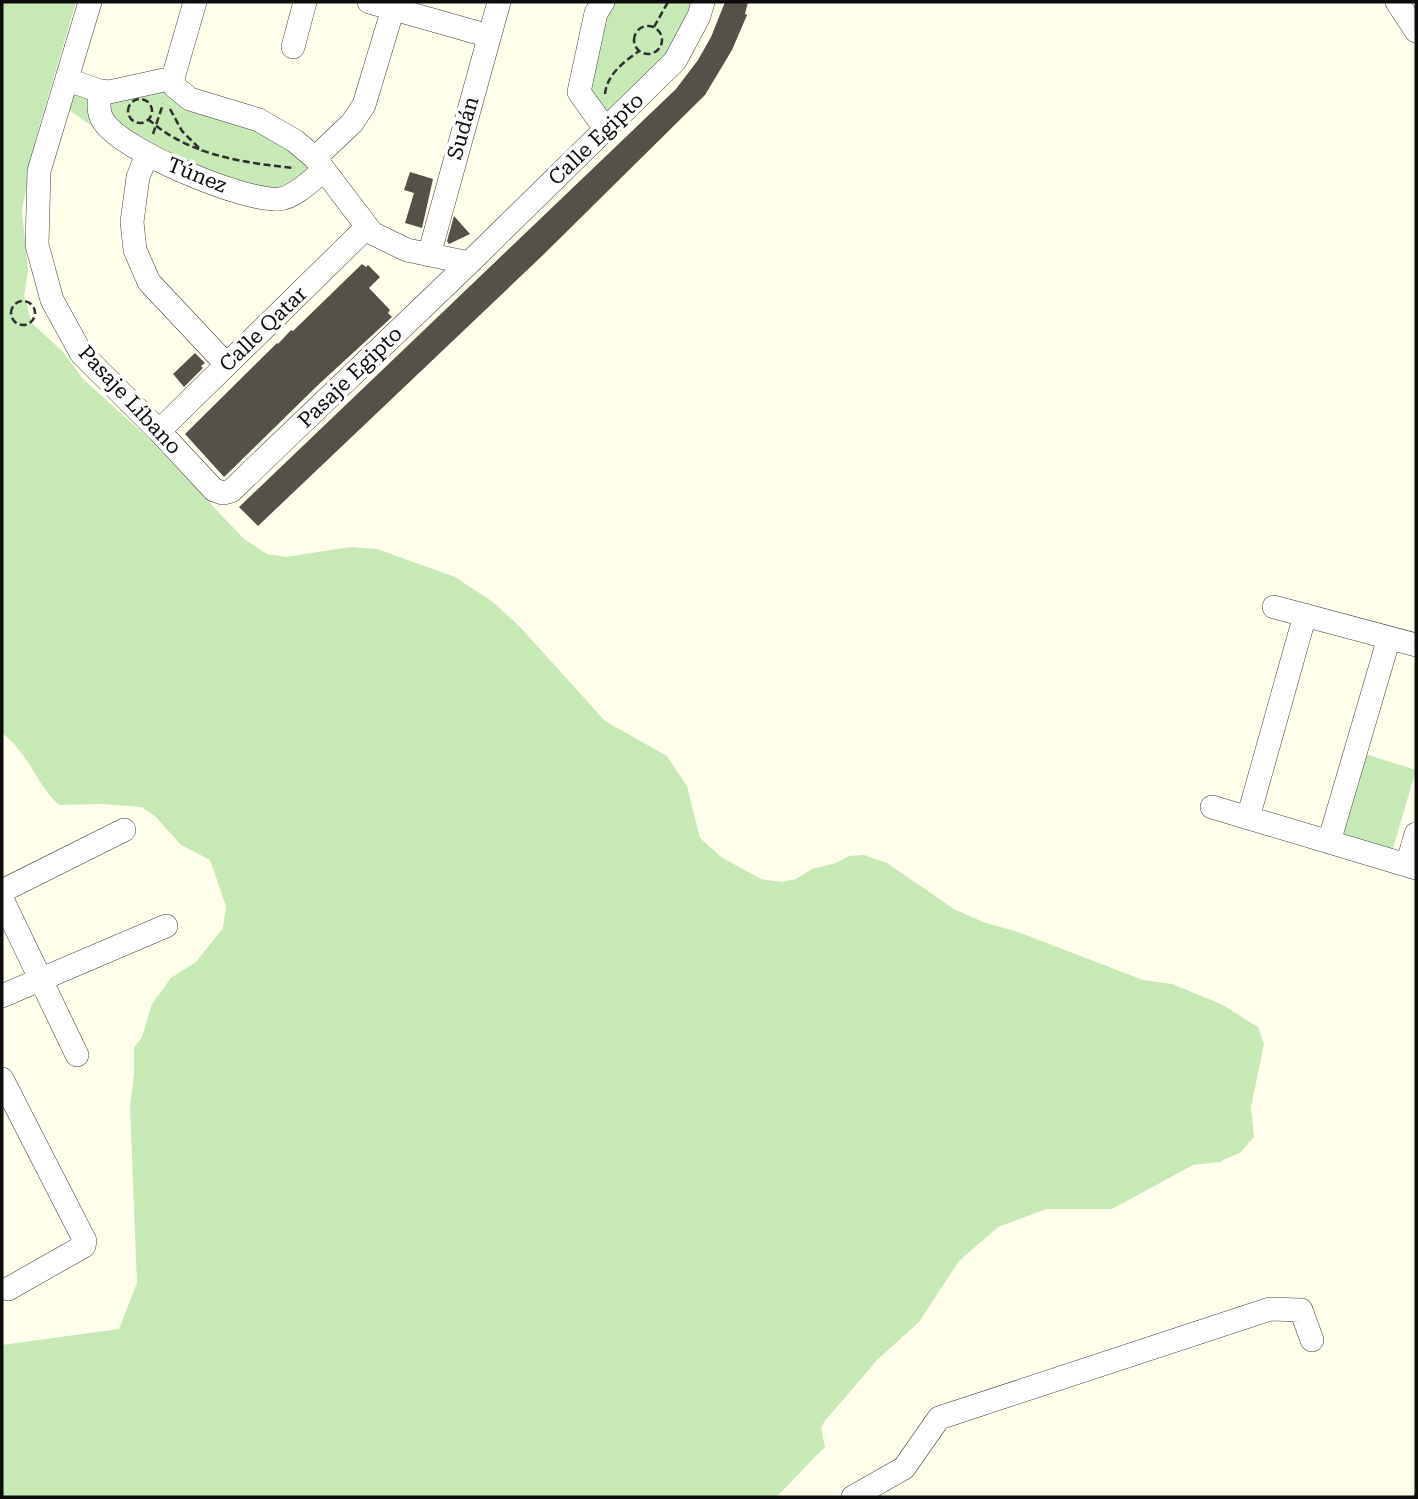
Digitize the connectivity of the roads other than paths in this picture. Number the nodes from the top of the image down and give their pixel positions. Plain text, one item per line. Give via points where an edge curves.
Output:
1 (90, 2) edge
2 (195, 2) edge
3 (305, 2) edge
4 (369, 2) edge
5 (499, 2) edge
6 (603, 2) edge
7 (702, 2) edge
8 (1398, 2) edge
9 (394, 5) edge
10 (1416, 31) edge
11 (489, 36) junction
12 (293, 47) dead end
13 (68, 80) junction
14 (171, 87) junction
15 (100, 91) junction
16 (606, 130) junction
17 (147, 154) junction
18 (312, 165) junction
19 (367, 227) junction
20 (429, 255) junction
21 (469, 263) junction
22 (226, 364) junction
23 (159, 431) junction
24 (231, 491) joint
25 (1274, 607) dead end
26 (1305, 615) junction
27 (1389, 638) junction
28 (1416, 645) edge
29 (1212, 807) dead end
30 (1248, 818) junction
31 (124, 831) dead end
32 (1416, 834) edge
33 (1329, 842) junction
34 (1412, 867) edge
35 (2, 891) edge
36 (2, 899) edge
37 (166, 926) dead end
38 (41, 979) junction
39 (2, 996) edge
40 (77, 1055) dead end
41 (2, 1079) edge
42 (8, 1289) dead end
43 (1312, 1340) dead end
44 (853, 1497) edge

1 - 13 street, Pasaje Líbano
2 - 14 street
3 - 12 street
4 - 9 street
5 - 11 street, Sudán
6 - 16 street via 596,13 579,92
7 - 16 street, Calle Egipto via 675,61
8 - 10 street
9 - 11 street
9 - 18 street, Túnez via 364,104
11 - 20 street, Sudán
13 - 15 street
13 - 23 street, Pasaje Líbano via 39,171 37,245 52,300 81,354
14 - 15 street
14 - 18 street via 190,99 260,120 295,141
15 - 17 street, Túnez via 99,114 104,122
16 - 21 street, Calle Egipto
17 - 18 street, Túnez via 202,181 281,199 298,190
17 - 22 street via 138,177 132,222 135,250 149,282
18 - 19 street
19 - 20 street via 407,250
19 - 22 street, Calle Qatar
20 - 21 street
21 - 24 street, Pasaje Egipto
22 - 23 street, Calle Qatar
23 - 24 street, Pasaje Líbano via 214,491
25 - 26 street
26 - 27 street
26 - 30 street
27 - 28 street
27 - 33 street
29 - 30 street
30 - 33 street
31 - 35 street
32 - 34 street
33 - 34 street
36 - 38 street
37 - 38 street
38 - 39 street
38 - 40 street
41 - 42 street via 85,1241 84,1247
43 - 44 street via 1301,1310 1270,1309 939,1418 904,1468

